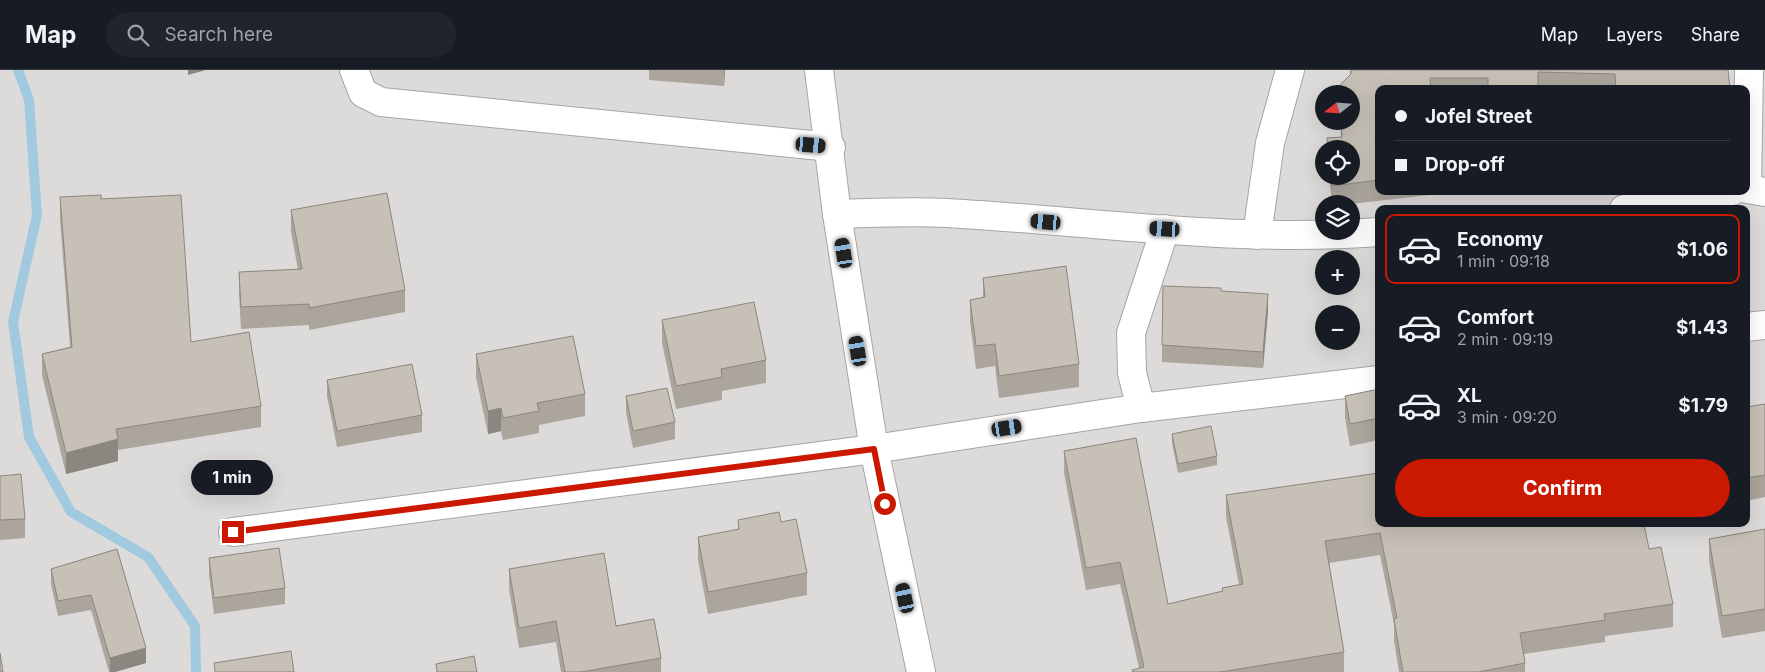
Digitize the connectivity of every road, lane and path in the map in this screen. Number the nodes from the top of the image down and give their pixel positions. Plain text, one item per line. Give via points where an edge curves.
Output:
1 (354, 70) edge
2 (819, 70) edge
3 (1290, 70) edge
4 (1749, 70) edge
5 (1749, 85) edge
6 (830, 147) junction
7 (1715, 195) edge
8 (1650, 205) edge
9 (838, 214) junction
10 (1165, 229) junction
11 (1375, 232) edge
12 (1257, 235) junction
13 (1765, 324) edge
14 (1750, 326) edge
15 (1375, 380) edge
16 (1140, 408) junction
17 (874, 449) junction
18 (233, 532) dead end
19 (921, 672) edge

1 - 6 street via 364,93 381,102
2 - 6 street
3 - 12 street via 1270,142
4 - 5 street
6 - 9 street
7 - 8 street
9 - 10 street via 946,213
9 - 17 street
10 - 12 street
10 - 16 street via 1132,333 1132,373
11 - 12 street
13 - 14 street
15 - 16 street
16 - 17 street
17 - 18 street
17 - 19 street

